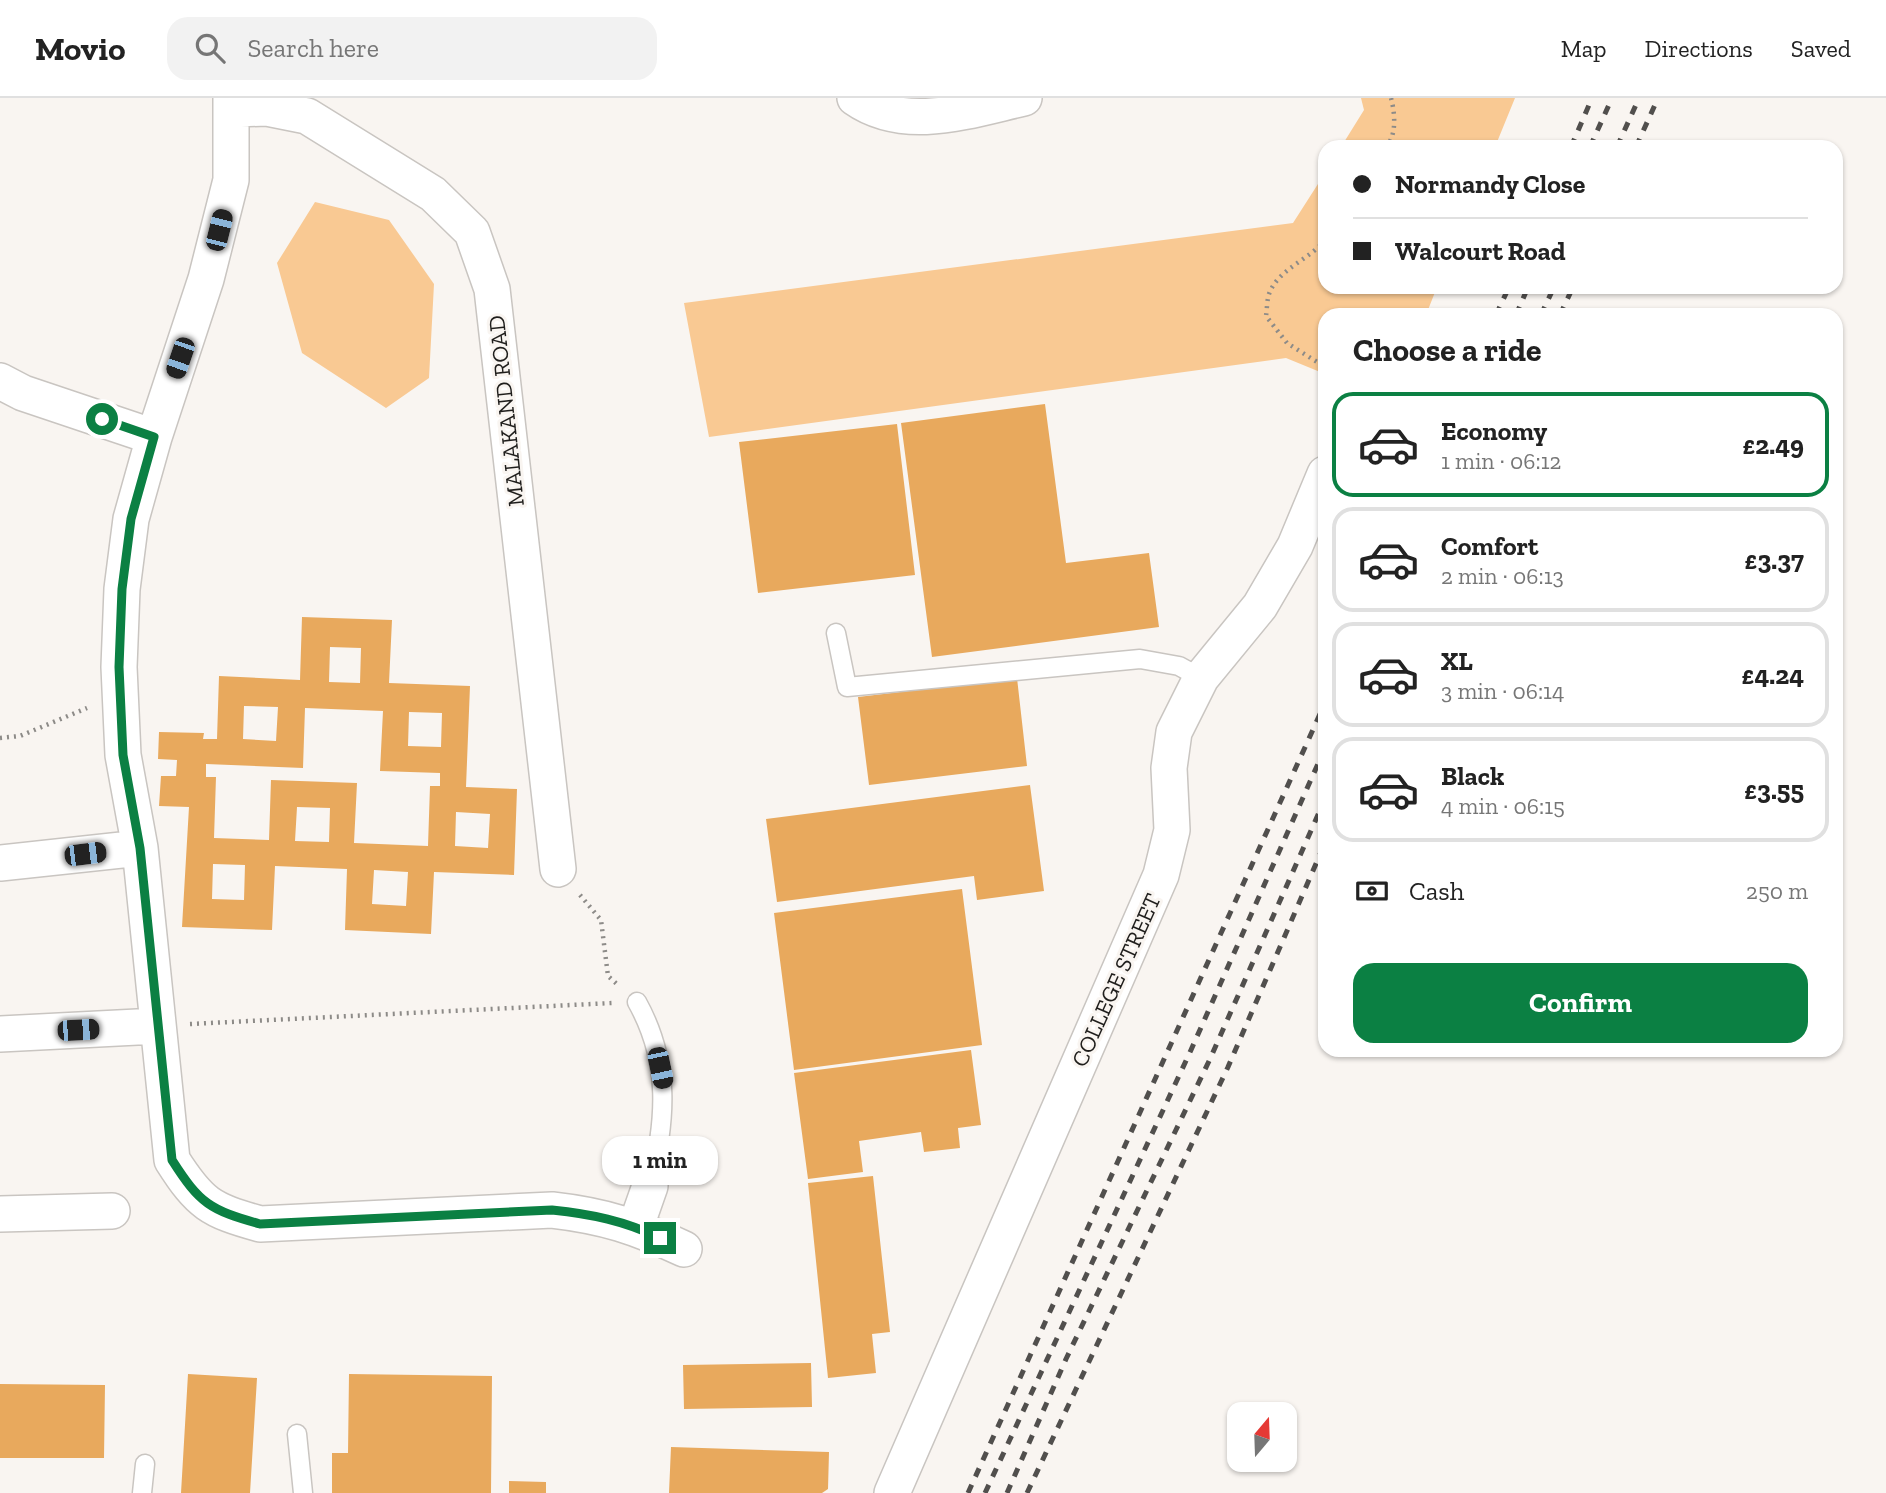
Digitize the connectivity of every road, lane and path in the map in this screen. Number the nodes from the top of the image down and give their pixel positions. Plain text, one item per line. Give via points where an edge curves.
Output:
1 (855, 98) edge
2 (1024, 98) edge
3 (1391, 98) edge
4 (232, 103) edge
5 (1391, 140) edge
6 (1318, 248) edge
7 (1318, 362) edge
8 (0, 381) edge
9 (154, 437) junction
10 (1318, 491) edge
11 (836, 633) dead end
12 (1201, 678) junction
13 (120, 695) junction
14 (0, 738) edge
15 (140, 848) junction
16 (0, 863) edge
17 (558, 869) joint
18 (637, 1002) junction
19 (157, 1026) junction
20 (0, 1034) edge
21 (650, 1186) joint
22 (112, 1211) dead end
23 (0, 1214) edge
24 (636, 1226) junction
25 (684, 1249) dead end
26 (298, 1434) dead end
27 (145, 1464) dead end
28 (142, 1493) edge
29 (303, 1493) edge
30 (892, 1493) edge

1 - 2 street via 867,107 902,117 954,113
3 - 5 path via 1395,112
4 - 9 street via 231,180 206,279
4 - 17 street, MALAKAND ROAD via 307,116 433,194 472,232 492,289
6 - 7 path via 1284,273 1269,293 1266,316 1287,342
8 - 9 street
9 - 13 street via 131,519
10 - 12 street, COLLEGE STREET via 1295,546 1260,606
11 - 12 lane via 847,687 1140,659 1178,666
12 - 30 street, COLLEGE STREET via 1174,732 1169,768 1172,830 1161,875
13 - 14 path via 20,736
13 - 15 street via 123,755
15 - 16 street
15 - 19 street
17 - 18 path via 601,920 608,976
18 - 19 path
18 - 21 lane via 652,1028 664,1087 661,1140
19 - 20 street
19 - 24 street via 172,1160 190,1189 219,1213 260,1224 552,1210
21 - 24 street
22 - 23 street
24 - 25 street
26 - 29 lane
27 - 28 lane

